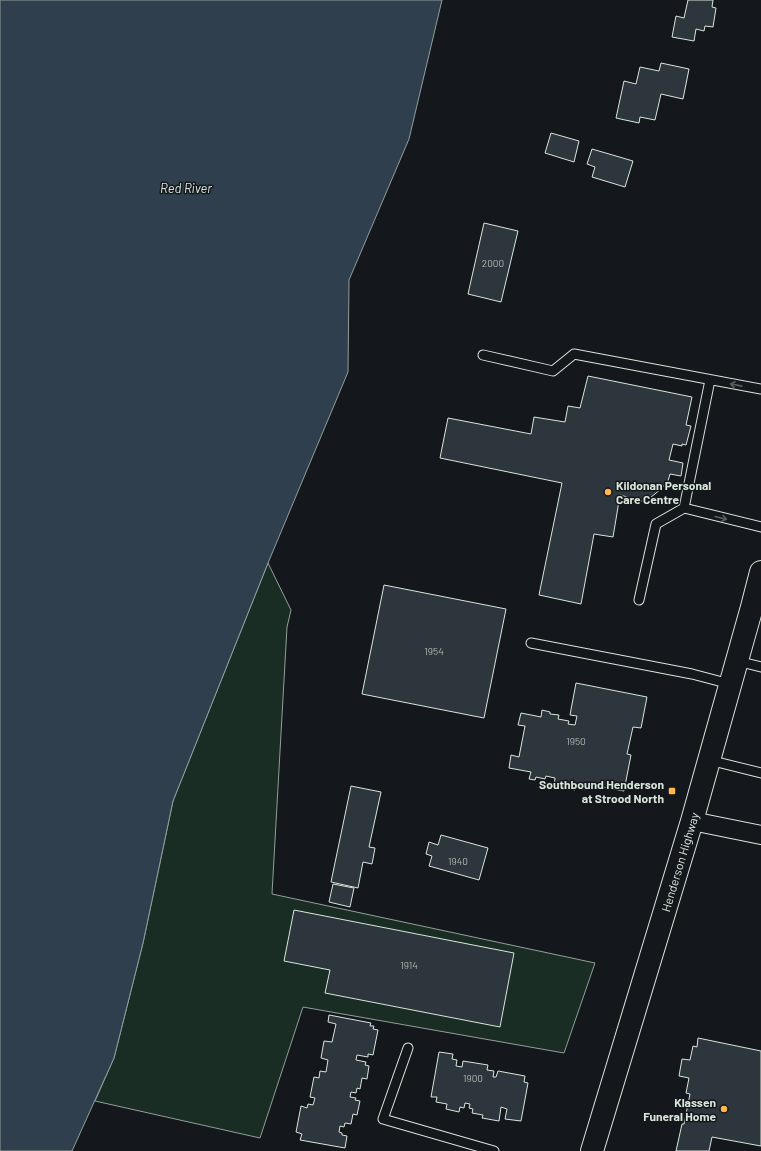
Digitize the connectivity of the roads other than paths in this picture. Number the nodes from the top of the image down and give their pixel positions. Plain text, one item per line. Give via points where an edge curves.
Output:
1 (483, 355) dead end
2 (710, 380) junction
3 (761, 389) edge
4 (684, 508) junction
5 (761, 527) edge
6 (761, 572) edge
7 (639, 600) dead end
8 (530, 643) dead end
9 (737, 661) junction
10 (761, 667) edge
11 (730, 684) junction
12 (709, 760) junction
13 (761, 773) edge
14 (692, 820) junction
15 (761, 835) edge
16 (408, 1048) dead end
17 (494, 1151) edge
18 (592, 1151) edge

1 - 2 lane via 553,371 574,354
3 -> 2 lane
2 - 4 lane
4 -> 5 lane
4 - 7 lane via 656,524
6 - 9 main road, Henderson Highway
8 - 11 lane via 692,674
9 - 10 lane
9 - 11 main road, Henderson Highway
11 - 12 main road, Henderson Highway
12 - 13 lane
12 - 14 main road, Henderson Highway
14 - 15 street
14 - 18 main road, Henderson Highway
16 - 17 lane via 383,1119

